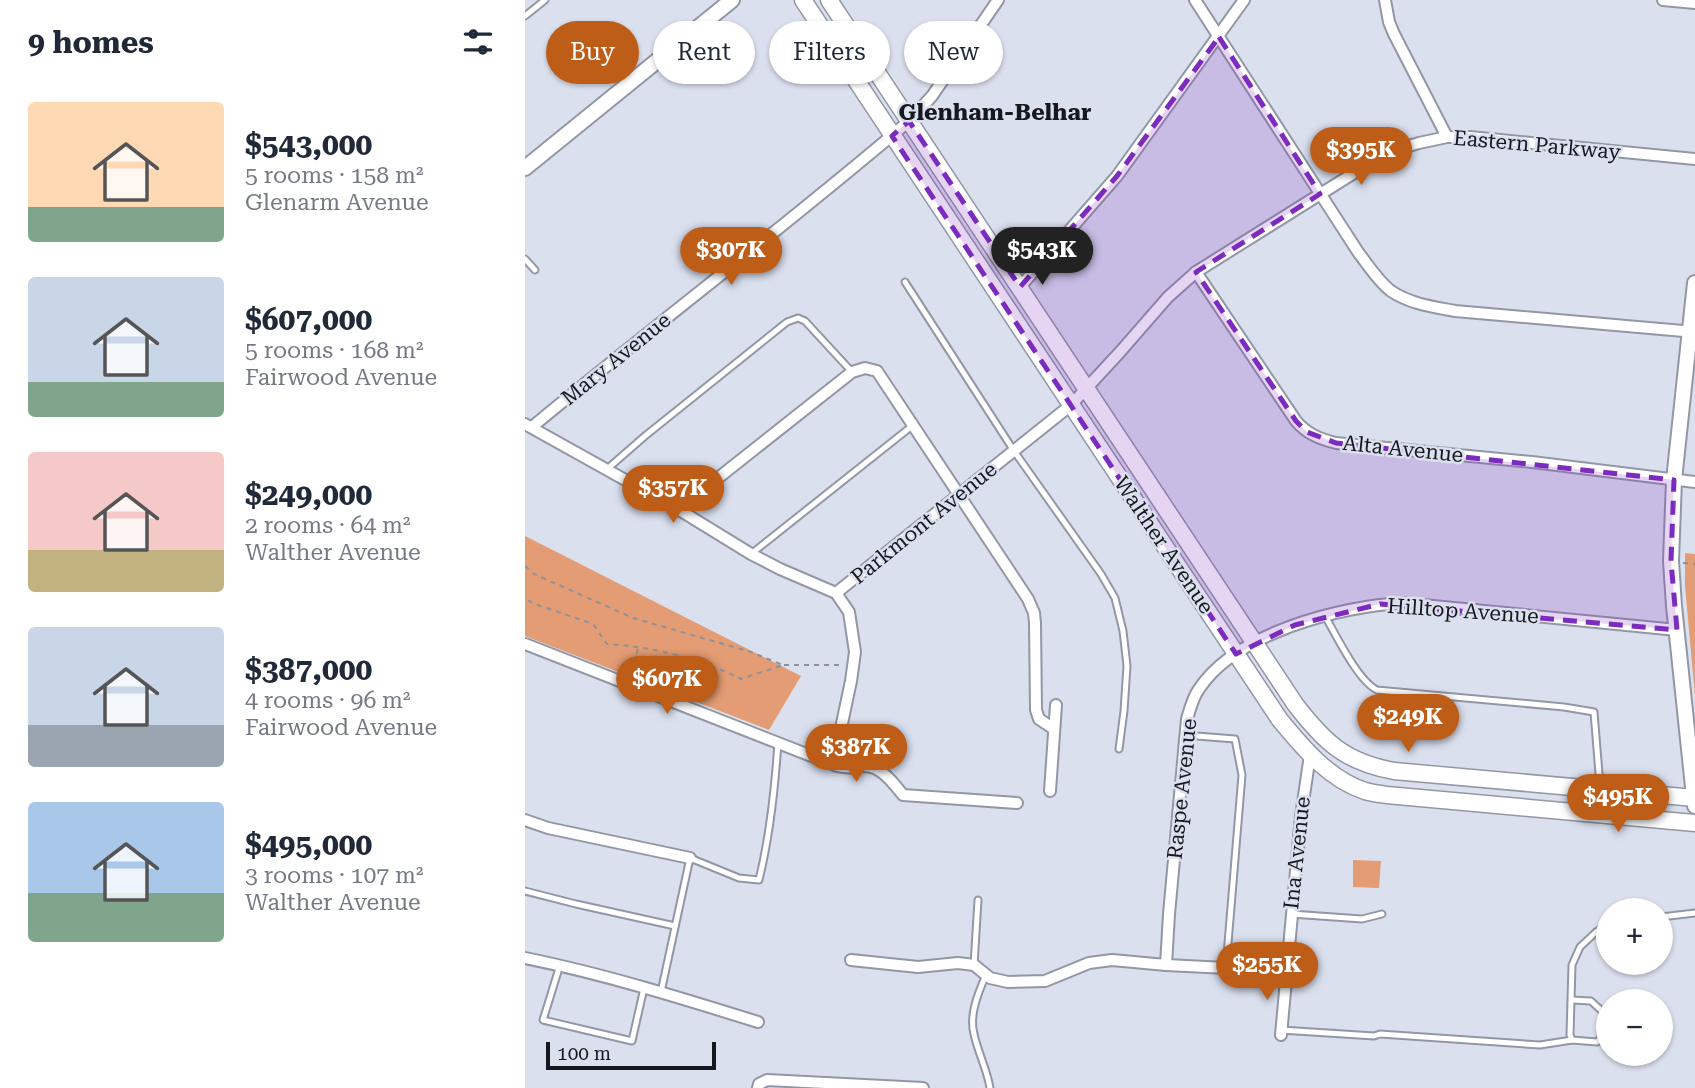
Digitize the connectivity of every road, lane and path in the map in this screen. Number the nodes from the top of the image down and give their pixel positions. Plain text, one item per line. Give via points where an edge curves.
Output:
1 (545, 0) edge
2 (732, 0) edge
3 (803, 0) edge
4 (829, 0) edge
5 (998, 0) edge
6 (1195, 0) edge
7 (1244, 0) edge
8 (1385, 0) edge
9 (1663, 0) edge
10 (1695, 3) edge
11 (525, 16) edge
12 (1219, 37) junction
13 (909, 121) junction
14 (892, 136) junction
15 (1447, 137) junction
16 (1695, 159) edge
17 (525, 168) edge
18 (1320, 194) junction
19 (525, 259) edge
20 (535, 270) dead end
21 (1196, 272) junction
22 (905, 282) dead end
23 (1695, 283) edge
24 (1020, 287) junction
25 (1692, 332) edge
26 (852, 372) junction
27 (1087, 388) junction
28 (1071, 405) junction
29 (529, 426) edge
30 (912, 426) junction
31 (1014, 451) junction
32 (606, 470) junction
33 (1674, 480) junction
34 (1695, 482) edge
35 (960, 495) junction
36 (681, 511) junction
37 (751, 554) junction
38 (525, 566) edge
39 (836, 593) junction
40 (525, 598) edge
41 (1325, 616) junction
42 (1677, 630) junction
43 (1254, 641) junction
44 (525, 644) edge
45 (638, 646) junction
46 (1236, 654) junction
47 (783, 665) junction
48 (853, 666) junction
49 (628, 684) junction
50 (1056, 705) dead end
51 (1053, 729) junction
52 (1184, 735) junction
53 (778, 742) junction
54 (1119, 749) dead end
55 (1310, 755) junction
56 (820, 758) junction
57 (1600, 790) junction
58 (1050, 791) dead end
59 (1695, 798) edge
60 (1017, 803) dead end
61 (1695, 806) edge
62 (525, 820) edge
63 (1695, 823) edge
64 (690, 858) junction
65 (525, 891) edge
66 (978, 900) dead end
67 (1695, 913) edge
68 (1291, 914) junction
69 (1382, 914) dead end
70 (1673, 916) edge
71 (675, 926) junction
72 (1596, 932) edge
73 (525, 958) edge
74 (851, 960) dead end
75 (560, 965) junction
76 (974, 965) junction
77 (1166, 965) junction
78 (1226, 968) junction
79 (1286, 971) junction
80 (986, 975) junction
81 (644, 988) junction
82 (661, 992) junction
83 (1572, 1000) junction
84 (758, 1022) dead end
85 (1281, 1033) joint
86 (1571, 1040) junction
87 (758, 1088) edge
88 (923, 1088) edge
89 (990, 1088) edge

1 - 11 lane
2 - 17 street
3 - 14 main road, Walther Avenue
4 - 13 main road, Walther Avenue
5 - 13 street, Mary Avenue via 932,96
6 - 12 street
7 - 12 street
8 - 15 street via 1394,34
9 - 10 street
12 - 18 street
12 - 24 street via 1117,176
13 - 14 street, Mary Avenue
13 - 24 main road, Walther Avenue
14 - 28 main road, Walther Avenue
14 - 29 street, Mary Avenue
15 - 16 street, Eastern Parkway
15 - 18 street, Eastern Parkway via 1395,150
18 - 21 street, Eastern Parkway
18 - 25 street via 1375,275 1414,302
19 - 20 lane
21 - 27 street, Eastern Parkway
21 - 33 street, Alta Avenue via 1296,421 1321,439
22 - 31 lane
23 - 25 street
24 - 27 main road, Walther Avenue
25 - 33 street
26 - 30 street via 877,371
26 - 32 lane via 805,321 787,322
26 - 36 street
27 - 28 street, Parkmont Avenue
27 - 43 main road, Walther Avenue
28 - 31 street, Parkmont Avenue
28 - 46 main road, Walther Avenue
29 - 32 street
30 - 35 street
30 - 37 lane
31 - 35 street, Parkmont Avenue
31 - 54 lane via 1115,598 1127,666
32 - 36 street
33 - 34 street, Alta Avenue
33 - 42 street via 1671,561
35 - 39 street, Parkmont Avenue
35 - 51 street via 1032,607 1036,710 1039,719
36 - 37 street
37 - 39 street
38 - 47 path via 534,575 633,618
39 - 48 street, Parkmont Avenue via 849,612
40 - 45 path via 593,624 607,644
41 - 42 street, Hilltop Avenue via 1361,606 1403,603
41 - 43 street, Hilltop Avenue
41 - 57 lane via 1363,679 1377,691 1594,712
42 - 59 street
43 - 46 street, Raspe Avenue
43 - 57 main road, Walther Avenue via 1318,733 1361,762 1394,771
44 - 49 street
45 - 47 path via 717,667 741,680
45 - 49 path
46 - 52 street, Raspe Avenue via 1198,689
46 - 55 main road, Walther Avenue via 1280,720
47 - 48 path
48 - 56 street, Parkmont Avenue via 838,747
49 - 53 street
50 - 51 street
51 - 58 street
52 - 77 street, Raspe Avenue
52 - 78 lane via 1235,739 1242,775
53 - 56 street
53 - 64 lane via 759,880 739,878
55 - 63 main road, Walther Avenue via 1345,781 1387,795
55 - 68 street, Ina Avenue
56 - 60 street via 848,769 870,767 884,774 903,795
57 - 59 main road, Walther Avenue
59 - 61 street
62 - 64 street
64 - 71 lane
65 - 71 lane
66 - 76 lane
67 - 70 lane
68 - 69 lane via 1363,919
68 - 79 street, Ina Avenue
71 - 82 lane
72 - 83 lane via 1580,947 1572,965
73 - 75 street
74 - 76 street via 918,967
75 - 81 street
75 - 81 lane via 543,1020 632,1041
76 - 80 street
77 - 78 street
77 - 80 street via 1100,961 1045,981 1028,982
78 - 79 street
79 - 85 street, Ina Avenue
80 - 89 lane via 974,1007 972,1031
81 - 82 street
82 - 84 street
83 - 86 lane
83 - 86 lane via 1591,1001 1604,1013 1597,1042
85 - 86 lane via 1380,1034 1539,1045
87 - 88 street via 767,1080

